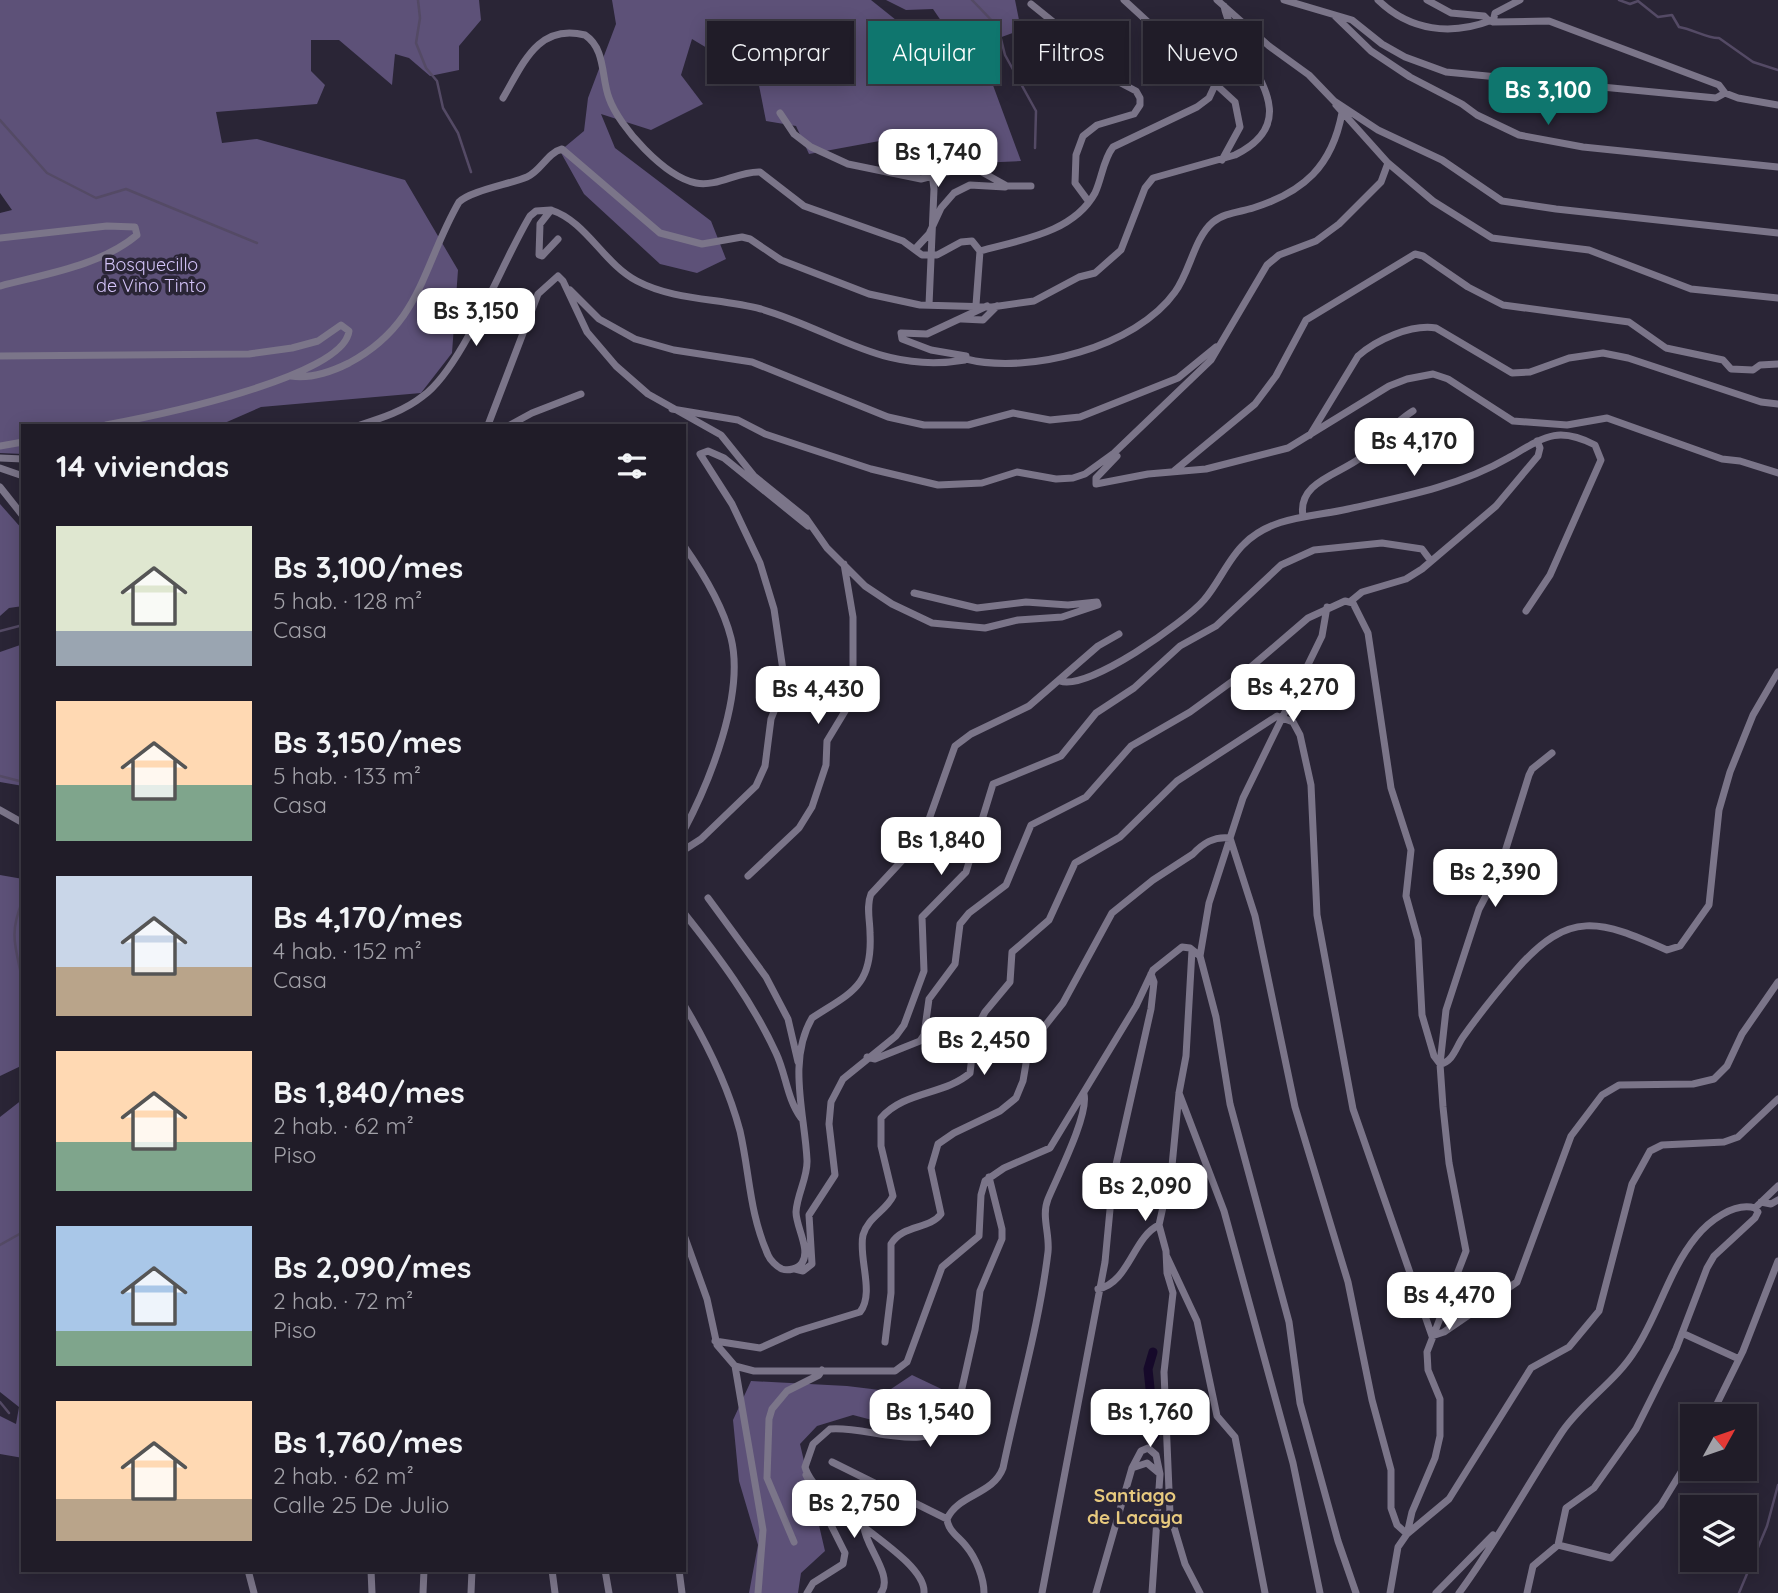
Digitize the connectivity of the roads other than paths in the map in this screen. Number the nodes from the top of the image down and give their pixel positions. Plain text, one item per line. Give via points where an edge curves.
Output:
1 (1124, 0) edge
2 (1217, 0) edge
3 (1284, 0) edge
4 (1378, 0) edge
5 (1427, 0) edge
6 (1520, 0) edge
7 (1031, 5) dead end
8 (1224, 6) junction
9 (1335, 16) junction
10 (1490, 21) junction
11 (1214, 85) junction
12 (1725, 93) junction
13 (503, 98) dead end
14 (1334, 101) junction
15 (1778, 105) edge
16 (780, 113) dead end
17 (1342, 113) junction
18 (928, 141) dead end
19 (1222, 160) junction
20 (1388, 163) junction
21 (1778, 167) edge
22 (932, 177) junction
23 (1007, 186) junction
24 (1031, 186) dead end
25 (1089, 202) junction
26 (551, 210) junction
27 (932, 227) junction
28 (1778, 233) edge
29 (0, 238) edge
30 (558, 239) dead end
31 (916, 247) junction
32 (980, 251) junction
33 (931, 256) junction
34 (563, 281) junction
35 (0, 286) edge
36 (1778, 298) edge
37 (929, 305) junction
38 (976, 305) junction
39 (987, 306) junction
40 (997, 306) junction
41 (962, 318) junction
42 (1220, 345) junction
43 (0, 356) edge
44 (965, 359) junction
45 (1778, 364) edge
46 (292, 376) junction
47 (580, 394) dead end
48 (1778, 404) edge
49 (672, 409) junction
50 (1413, 411) dead end
51 (111, 424) edge
52 (363, 424) edge
53 (488, 424) edge
54 (512, 424) edge
55 (1310, 436) junction
56 (1537, 441) junction
57 (21, 442) edge
58 (0, 446) edge
59 (1118, 450) junction
60 (0, 457) edge
61 (21, 459) edge
62 (0, 468) edge
63 (1174, 472) junction
64 (1778, 473) edge
65 (21, 474) edge
66 (0, 488) edge
67 (21, 514) edge
68 (1303, 516) junction
69 (813, 527) junction
70 (686, 550) edge
71 (1431, 561) junction
72 (844, 564) junction
73 (914, 593) dead end
74 (1351, 601) junction
75 (1327, 607) junction
76 (1526, 611) dead end
77 (1119, 634) dead end
78 (1778, 671) edge
79 (1060, 681) junction
80 (1281, 716) junction
81 (1552, 753) dead end
82 (0, 810) edge
83 (21, 822) edge
84 (686, 826) edge
85 (1230, 838) junction
86 (686, 849) edge
87 (748, 876) dead end
88 (708, 898) dead end
89 (686, 916) edge
90 (1192, 950) junction
91 (1200, 956) junction
92 (1151, 974) junction
93 (1778, 982) edge
94 (686, 1008) edge
95 (867, 1058) junction
96 (1440, 1064) junction
97 (800, 1069) junction
98 (1084, 1093) junction
99 (1179, 1093) junction
100 (1778, 1099) edge
101 (802, 1118) junction
102 (989, 1177) junction
103 (1778, 1186) edge
104 (1778, 1200) edge
105 (1761, 1202) junction
106 (1755, 1208) junction
107 (1159, 1225) junction
108 (686, 1241) edge
109 (1167, 1257) junction
110 (1778, 1261) edge
111 (795, 1269) junction
112 (1098, 1289) junction
113 (1682, 1333) junction
114 (1432, 1336) junction
115 (715, 1341) junction
116 (885, 1342) dead end
117 (1739, 1359) junction
118 (736, 1366) junction
119 (822, 1370) junction
120 (1717, 1404) edge
121 (832, 1462) dead end
122 (1132, 1468) junction
123 (806, 1473) junction
124 (1160, 1474) junction
125 (1680, 1474) edge
126 (1169, 1496) junction
127 (1159, 1497) junction
128 (947, 1519) junction
129 (864, 1527) junction
130 (1501, 1528) junction
131 (1407, 1534) junction
132 (794, 1542) dead end
133 (1558, 1545) junction
134 (249, 1572) edge
135 (371, 1572) edge
136 (424, 1572) edge
137 (472, 1572) edge
138 (552, 1572) edge
139 (604, 1572) edge
140 (679, 1572) edge
141 (254, 1593) edge
142 (372, 1593) edge
143 (423, 1593) edge
144 (471, 1593) edge
145 (555, 1593) edge
146 (609, 1593) edge
147 (682, 1593) edge
148 (758, 1593) edge
149 (807, 1593) edge
150 (881, 1593) edge
151 (924, 1593) edge
152 (984, 1593) edge
153 (1042, 1593) edge
154 (1096, 1593) edge
155 (1152, 1593) edge
156 (1200, 1593) edge
157 (1265, 1593) edge
158 (1320, 1593) edge
159 (1356, 1593) edge
160 (1390, 1593) edge
161 (1436, 1593) edge
162 (1460, 1593) edge
163 (1527, 1593) edge

1 - 11 street
2 - 8 street
3 - 9 street
4 - 10 street via 1400,19 1437,29 1457,30
5 - 10 street via 1451,13 1484,16
6 - 10 street via 1495,13
7 - 25 street via 1140,98 1135,114 1097,125 1083,136 1076,155 1075,183
8 - 14 street
8 - 19 street via 1270,108 1266,126 1255,142
9 - 12 street via 1360,24 1405,57 1446,72 1716,98
9 - 21 street via 1371,51 1410,77 1519,135
10 - 12 street via 1549,21 1719,85
11 - 19 street via 1235,102 1240,118 1238,135
11 - 25 street via 1203,104 1113,146
12 - 15 street
13 - 31 street via 541,40 566,33 585,34 598,49 615,112 653,157 680,177 706,184 760,172 804,206
14 - 17 street
14 - 28 street via 1513,204
16 - 22 street via 802,141 836,160 922,179
17 - 20 street
17 - 44 street via 1332,151 1317,171 1279,198 1214,221 1171,298 1133,328 1059,359 1006,363
18 - 22 street
19 - 40 street via 1157,176 1148,183 1126,242 1105,267 1042,298
20 - 36 street via 1433,201 1492,238 1590,250 1691,289
20 - 42 street via 1377,187 1339,224 1267,265
22 - 23 street via 971,166
22 - 27 street
23 - 24 street
23 - 27 street via 960,189 948,199
25 - 32 street via 1069,221 1048,231
26 - 30 street via 540,224 539,255
26 - 44 street via 569,219 619,270 640,283 677,295 764,310 886,359 931,365
26 - 52 street via 530,216 450,368 425,395 397,413
27 - 31 street
27 - 33 street
29 - 35 street via 107,226 135,227 137,235 125,245 73,267
31 - 33 street via 922,255
32 - 33 street via 968,240
32 - 38 street
33 - 37 street
34 - 42 street via 599,319 635,339 752,362 888,417 924,425 968,425 1013,413 1050,420 1080,417 1167,383
34 - 49 street via 595,343 640,388
34 - 53 street via 555,276 538,295
37 - 38 street
37 - 46 street via 869,294 781,260 750,239 702,244 660,233 567,151 558,149 530,175 459,202 411,303 381,344 330,371
38 - 39 street
39 - 40 street
39 - 41 street
40 - 41 street via 983,320
41 - 44 street via 927,334 904,332 900,337 931,350 962,354
42 - 59 street via 1203,368
43 - 46 street via 249,354 292,348 318,341 338,326 347,328 347,338 329,357
45 - 63 street via 1731,369 1723,360 1666,348 1629,322 1503,305 1415,254 1306,320 1255,404
46 - 51 street via 180,411
47 - 54 street
48 - 55 street via 1603,353 1512,373 1436,328 1422,327 1375,344 1358,356
49 - 59 street via 738,419 804,447 938,485 982,483 1017,472 1073,478
49 - 69 street via 721,435 754,476
50 - 68 street via 1385,431 1360,458 1328,474 1304,500
55 - 63 street via 1288,448
55 - 64 street via 1389,386 1433,374 1513,421 1567,425 1607,418 1722,459
56 - 68 street via 1467,478 1376,503
56 - 71 street via 1538,456 1496,506
56 - 76 street via 1552,434 1570,435 1595,445 1601,460 1550,575
57 - 58 street
59 - 63 street via 1095,479 1096,484
60 - 61 street
62 - 65 street
66 - 67 street
68 - 79 street via 1274,524 1244,543 1202,602 1154,639 1084,680
69 - 72 street
69 - 86 street via 724,458 708,450 700,454 732,504 760,563 774,609 785,684 771,719 765,766 756,786
70 - 84 street via 719,608 731,638 733,663 719,755
71 - 74 street via 1414,575 1374,587
71 - 95 street via 1422,549 1382,543 1314,550 1281,565 1216,626 1180,646 1134,688 1096,713 1061,756 993,784 966,872 922,917 924,971 904,1025
72 - 73 street via 892,604 943,626 985,628 1018,620 1051,620 1098,605 1026,602 978,608
72 - 87 street via 853,617 853,698 827,741 823,777 812,807 794,834
74 - 75 street
74 - 96 street via 1368,633 1391,788 1411,850 1406,896 1418,939 1422,1014
75 - 80 street via 1322,636
75 - 95 street via 1190,712 1131,746 1086,797 1031,825 1006,885 960,924 955,964 929,999 920,1041
77 - 79 street
78 - 96 street via 1743,736 1730,772 1719,810 1709,905 1681,946 1667,950 1604,926 1556,933 1532,951 1484,1007 1451,1058
79 - 97 street via 1020,711 955,746 922,839 869,899 870,949 862,979 846,998 812,1018
80 - 85 street
80 - 114 street via 1293,723 1300,735 1311,785 1317,915 1353,1109
80 - 115 street via 1177,781 1120,837 1075,863 1049,920 1012,952 1010,982 975,1031 971,1073 897,1105 881,1118 893,1196 870,1220 863,1237 866,1301 860,1312 798,1331 760,1349
81 - 96 street via 1532,769 1499,871 1479,909 1451,990
82 - 83 street
85 - 91 street via 1209,902
85 - 116 street via 1219,837 1202,845 1118,906 1063,1003 1029,1046 1016,1098 938,1144 931,1168 941,1214 903,1231 891,1244
85 - 131 street via 1255,916 1295,1107 1348,1282 1391,1470 1391,1508 1397,1525
88 - 97 street via 766,977 788,1019
89 - 101 street via 751,1005 777,1056 793,1107
90 - 91 street
90 - 92 street via 1186,946 1177,949
90 - 99 street via 1190,1013
91 - 159 street via 1216,1017 1230,1104 1289,1322 1300,1403
92 - 98 street
92 - 112 street via 1151,1009 1113,1178
93 - 114 street via 1742,1034 1727,1066 1714,1079 1693,1084 1619,1085 1602,1095 1571,1136 1517,1282
94 - 111 street via 728,1091 757,1231 770,1260 782,1269
95 - 111 street via 838,1085 831,1102 835,1175 809,1215 812,1264 803,1271
96 - 114 street via 1449,1163 1466,1251
97 - 101 street
98 - 102 street via 1050,1148
98 - 128 street via 1074,1137 1045,1207 1048,1251 1032,1352 1003,1468 994,1484 958,1505
99 - 107 street via 1172,1166
99 - 158 street via 1224,1211 1293,1463
100 - 131 street via 1738,1137 1724,1142 1662,1145 1650,1151 1632,1184 1599,1311 1569,1347 1531,1368 1449,1499
101 - 111 street via 807,1162 796,1212 804,1254
102 - 119 street via 982,1188 979,1236 942,1267 907,1362 888,1373
102 - 123 street via 1002,1239 980,1290 956,1415 936,1432 913,1438 842,1427 825,1430 808,1455
103 - 105 street
104 - 105 street
105 - 106 street
106 - 113 street via 1755,1218 1714,1256
106 - 130 street via 1735,1208 1697,1236 1679,1261 1637,1349 1604,1391 1563,1431
107 - 109 street
107 - 112 street via 1151,1229 1108,1285
108 - 115 street via 707,1299
109 - 126 street via 1173,1293 1164,1372
109 - 157 street via 1197,1321 1217,1416 1236,1437
110 - 117 street
112 - 153 street
113 - 117 street
113 - 133 street via 1636,1429 1594,1488 1566,1508
114 - 131 street via 1427,1361 1440,1399 1440,1436
115 - 118 street
117 - 120 street
118 - 119 street via 754,1371
118 - 148 street via 763,1530
119 - 132 street via 788,1391 769,1419 767,1478
121 - 128 street
122 - 124 street via 1146,1462
122 - 124 street via 1140,1452 1148,1448 1156,1455
122 - 154 street
123 - 129 street
123 - 149 street via 845,1553 843,1563 813,1583
124 - 127 street
125 - 133 street via 1661,1505 1611,1558
126 - 127 street
126 - 156 street via 1180,1550
127 - 155 street
128 - 152 street via 972,1555
129 - 150 street via 864,1540 883,1574
129 - 151 street via 918,1574
130 - 161 street
130 - 162 street
131 - 160 street via 1398,1547
133 - 163 street via 1533,1566
134 - 141 street
135 - 142 street
136 - 143 street
137 - 144 street
138 - 145 street
139 - 146 street
140 - 147 street

